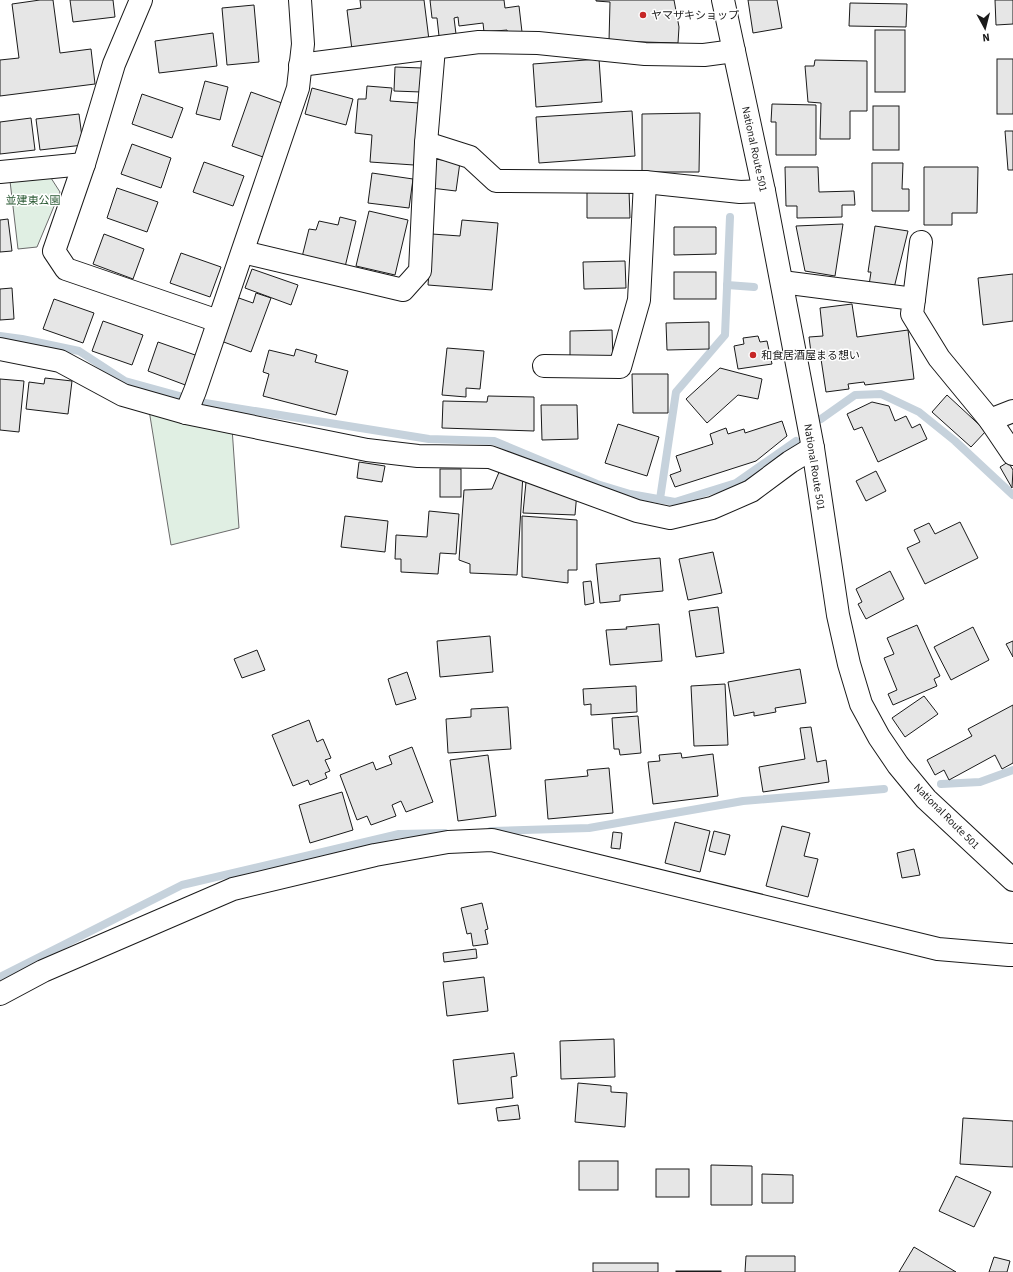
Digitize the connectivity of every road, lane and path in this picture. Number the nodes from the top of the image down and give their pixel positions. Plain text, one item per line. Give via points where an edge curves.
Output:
1 (141, 0) edge
2 (300, 0) edge
3 (723, 0) edge
4 (434, 48) junction
5 (734, 50) junction
6 (300, 65) junction
7 (426, 143) junction
8 (84, 164) junction
9 (0, 172) edge
10 (645, 182) junction
11 (764, 191) junction
12 (921, 242) dead end
13 (243, 252) junction
14 (782, 282) junction
15 (914, 299) junction
16 (218, 321) junction
17 (0, 349) edge
18 (544, 366) dead end
19 (1013, 411) edge
20 (186, 413) junction
21 (990, 420) junction
22 (813, 448) junction
23 (1013, 454) edge
24 (1013, 880) edge
25 (1013, 955) edge
26 (0, 994) edge

1 - 8 main road via 114,64
2 - 6 main road via 303,44
3 - 5 main road, National Route 501
4 - 5 main road via 479,42 538,43 645,54 704,55
4 - 6 main road
4 - 7 main road
5 - 11 main road, National Route 501
6 - 13 main road via 298,88
7 - 10 main road via 470,157 496,181
7 - 13 main road via 420,271 403,290
8 - 9 main road
8 - 16 main road via 54,251 66,269
10 - 11 main road via 740,192
10 - 18 main road via 640,300 620,367
11 - 14 main road, National Route 501
12 - 15 main road
13 - 16 main road
14 - 15 main road
14 - 22 main road, National Route 501
15 - 21 main road via 912,314 939,358
16 - 20 main road
17 - 20 main road via 60,361 123,395
19 - 21 main road
20 - 22 main road via 367,450 418,456 490,457 637,511 670,518 712,508 751,491
21 - 23 main road
22 - 24 main road, National Route 501 via 838,615 861,704 898,765 926,799
25 - 26 main road via 938,949 492,840 448,842 375,855 233,889 42,971

